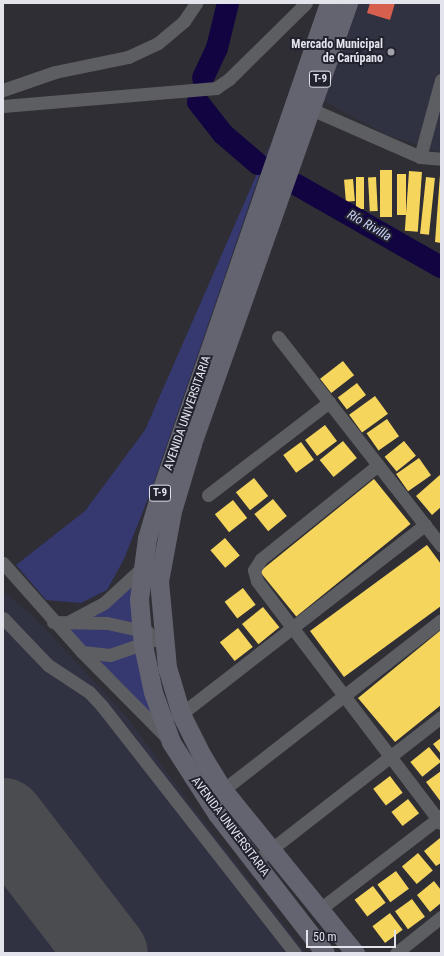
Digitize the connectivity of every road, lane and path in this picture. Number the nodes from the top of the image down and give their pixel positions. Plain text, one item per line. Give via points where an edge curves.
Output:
1 (196, 3) edge
2 (306, 3) edge
3 (329, 3) edge
4 (348, 3) edge
5 (441, 80) edge
6 (5, 83) edge
7 (302, 105) junction
8 (3, 106) edge
9 (420, 157) junction
10 (441, 159) edge
11 (278, 337) dead end
12 (329, 402) junction
13 (378, 465) junction
14 (208, 495) dead end
15 (425, 525) junction
16 (441, 546) edge
17 (3, 563) edge
18 (141, 570) junction
19 (3, 618) edge
20 (441, 620) edge
21 (52, 622) junction
22 (66, 623) junction
23 (293, 629) junction
24 (142, 637) junction
25 (162, 637) junction
26 (82, 652) junction
27 (344, 695) junction
28 (181, 714) junction
29 (441, 717) edge
30 (171, 742) junction
31 (390, 756) junction
32 (223, 790) junction
33 (440, 819) edge
34 (272, 848) junction
35 (256, 861) junction
36 (320, 909) junction
37 (441, 917) edge
38 (295, 953) edge
39 (325, 953) edge
40 (355, 953) edge
41 (396, 953) edge

1 - 6 street via 184,21 158,43 128,57
2 - 8 street via 230,80 216,88
3 - 7 highway, AVENIDA UNIVERSITARIA / T-9
4 - 7 highway, T-9
5 - 9 street
7 - 9 street
7 - 18 highway, AVENIDA UNIVERSITARIA / T-9 via 160,494
7 - 25 highway, AVENIDA UNIVERSITARIA / T-9 via 276,200 172,511 159,581
9 - 10 street
11 - 12 street
12 - 13 street
12 - 14 street
13 - 15 street
13 - 23 street via 261,559 254,570 257,581
15 - 16 street
15 - 23 street
17 - 21 street
18 - 22 street via 104,603
18 - 24 highway, AVENIDA UNIVERSITARIA / T-9
19 - 38 street via 48,665 89,692 102,706
20 - 27 street
21 - 22 street
21 - 26 street
22 - 24 street via 107,623
23 - 27 street
23 - 28 street
24 - 25 street
24 - 26 street via 110,655
24 - 30 highway, AVENIDA UNIVERSITARIA / T-9 via 153,692
25 - 28 highway, AVENIDA UNIVERSITARIA / T-9
26 - 30 street
27 - 31 street
27 - 32 street
28 - 32 highway, AVENIDA UNIVERSITARIA / T-9
29 - 31 street
30 - 35 highway, AVENIDA UNIVERSITARIA / T-9 via 192,779
31 - 33 street
31 - 34 street
32 - 34 highway, AVENIDA UNIVERSITARIA / T-9
33 - 36 street
34 - 35 street
34 - 36 highway, AVENIDA UNIVERSITARIA / T-9
35 - 39 highway, AVENIDA UNIVERSITARIA / T-9
36 - 40 highway, AVENIDA UNIVERSITARIA / T-9
37 - 41 street

